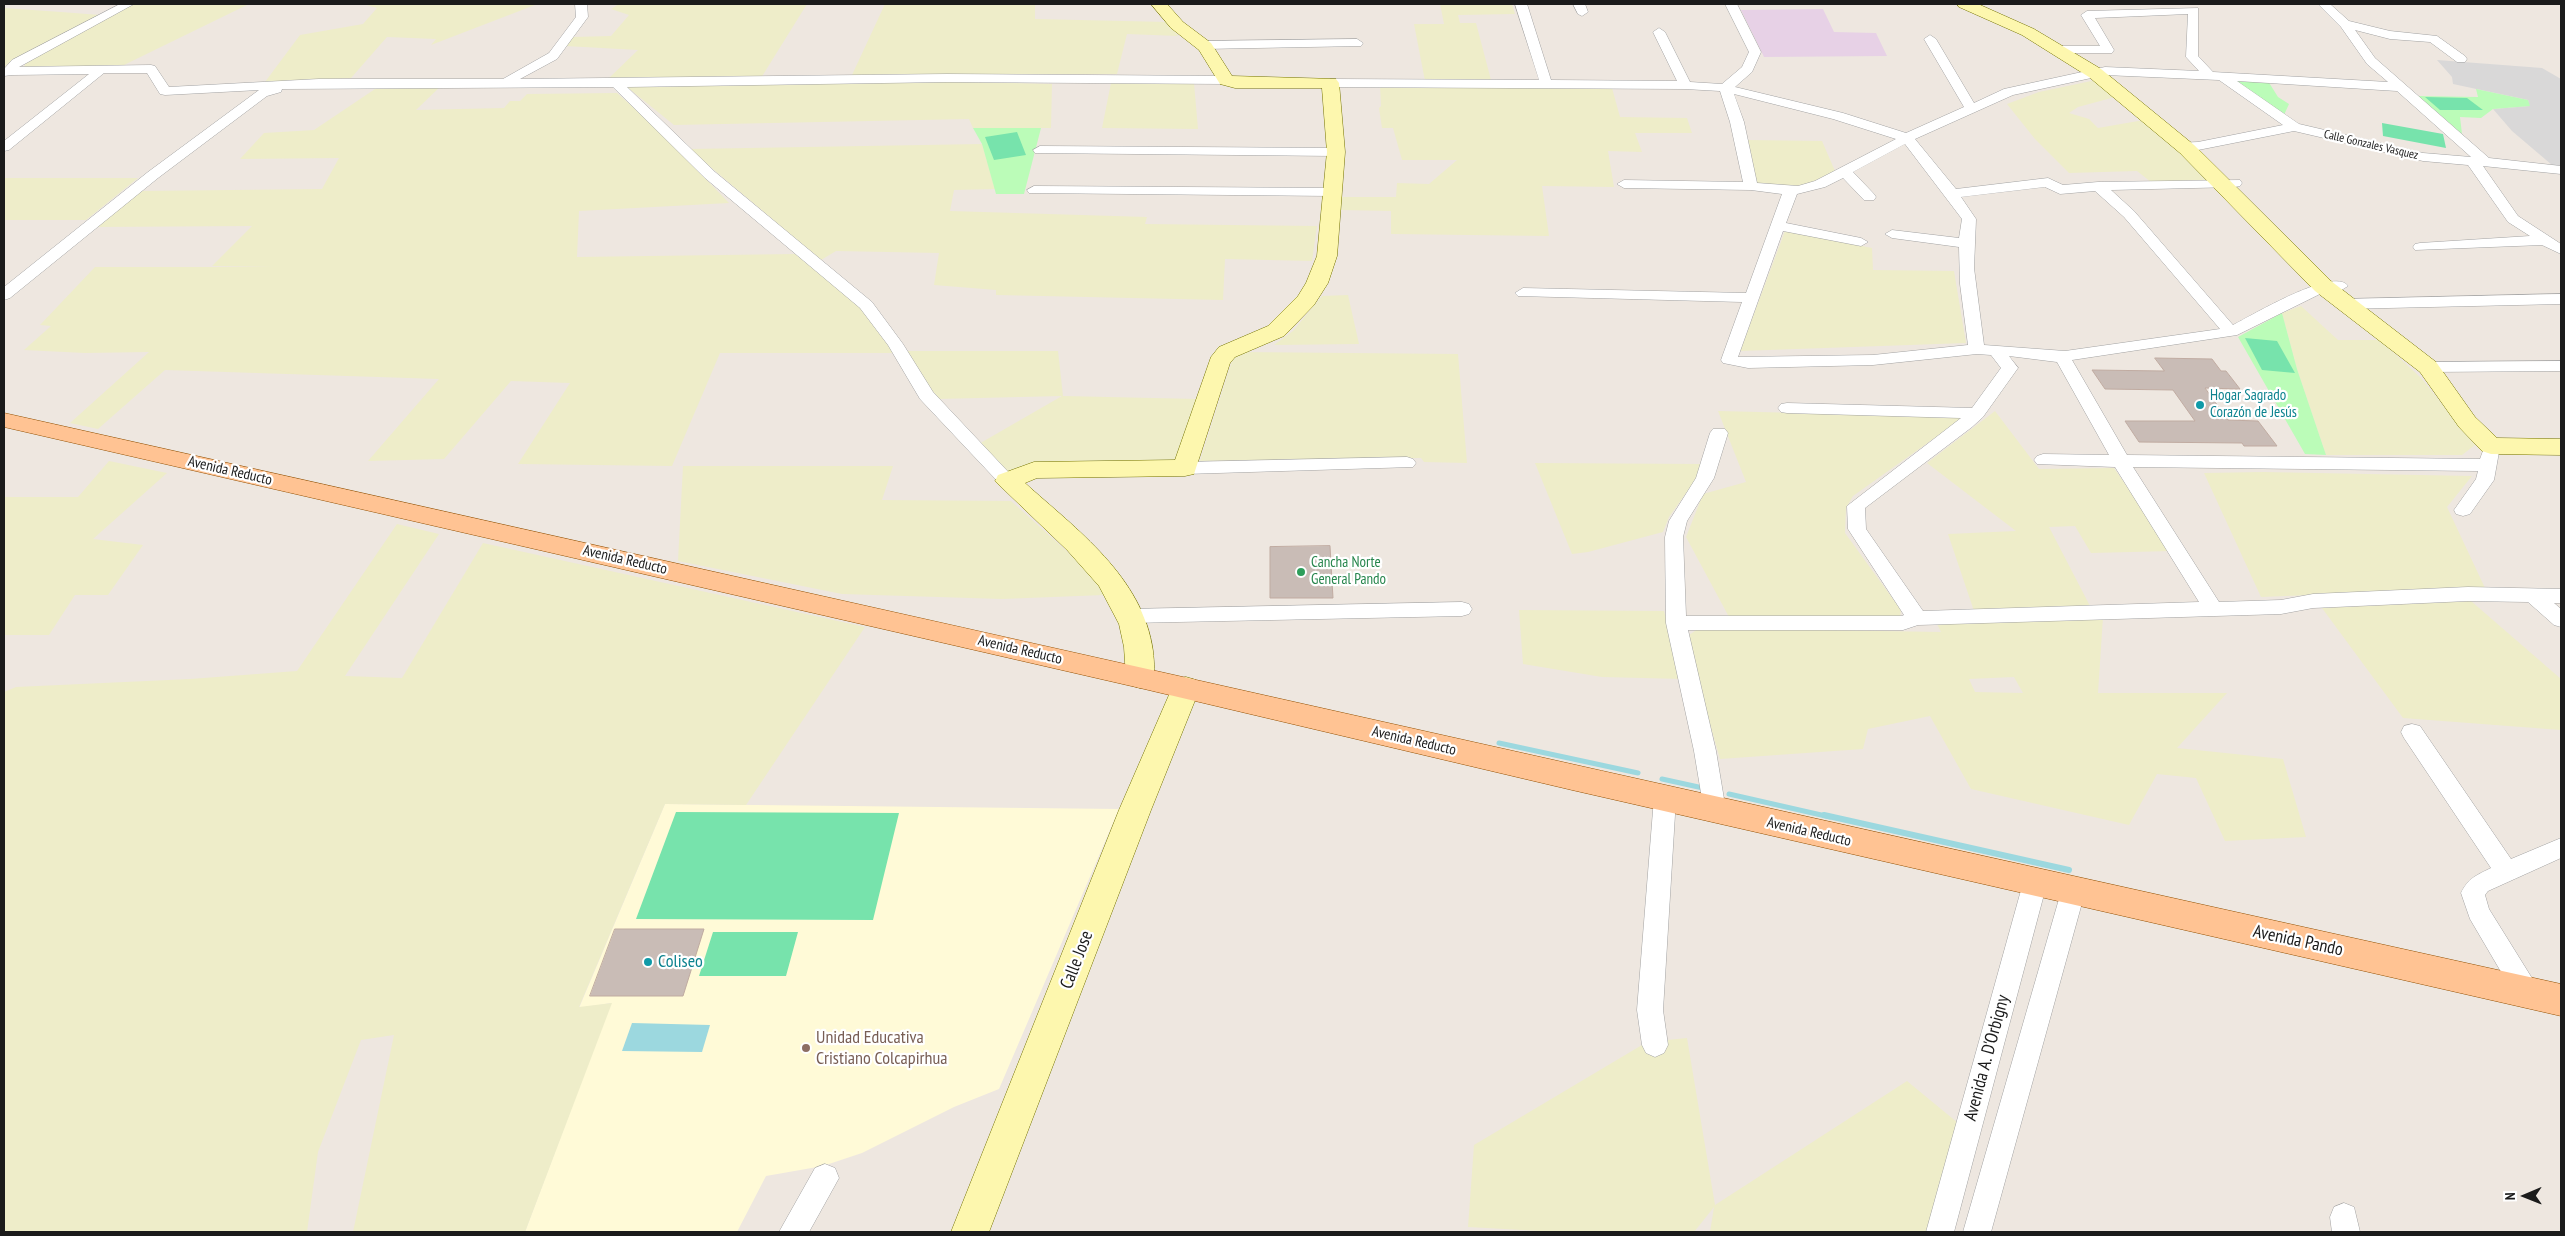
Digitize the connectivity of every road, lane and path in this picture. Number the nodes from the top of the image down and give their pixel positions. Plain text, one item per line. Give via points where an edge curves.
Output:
1 (128, 4) edge
2 (580, 4) edge
3 (1159, 4) edge
4 (1520, 4) edge
5 (1731, 4) edge
6 (1965, 4) edge
7 (1978, 4) edge
8 (2324, 4) edge
9 (2345, 24) junction
10 (1659, 32) dead end
11 (1930, 39) dead end
12 (1357, 43) dead end
13 (1203, 45) junction
14 (2064, 49) junction
15 (2461, 58) dead end
16 (100, 70) junction
17 (2100, 72) junction
18 (7, 73) edge
19 (2215, 75) junction
20 (1226, 80) junction
21 (504, 83) junction
22 (616, 83) junction
23 (1330, 83) junction
24 (295, 84) junction
25 (1546, 84) junction
26 (1685, 85) junction
27 (2401, 87) junction
28 (1725, 88) junction
29 (1830, 99) dead end
30 (1972, 110) junction
31 (1838, 116) junction
32 (2294, 126) junction
33 (1906, 138) junction
34 (2190, 146) junction
35 (4, 147) edge
36 (1040, 150) dead end
37 (1336, 152) junction
38 (2480, 162) junction
39 (2561, 170) edge
40 (1844, 171) junction
41 (1624, 184) dead end
42 (2228, 184) junction
43 (1751, 186) junction
44 (2098, 186) junction
45 (1034, 190) dead end
46 (1791, 190) junction
47 (1332, 192) junction
48 (1952, 194) junction
49 (1869, 197) dead end
50 (1780, 226) junction
51 (1892, 234) dead end
52 (2546, 240) junction
53 (1861, 242) dead end
54 (1964, 244) junction
55 (2420, 247) dead end
56 (2561, 250) edge
57 (1523, 293) dead end
58 (2342, 295) junction
59 (4, 296) edge
60 (1753, 298) junction
61 (2561, 299) edge
62 (2231, 332) junction
63 (1986, 349) junction
64 (2061, 355) junction
65 (2561, 366) edge
66 (2010, 368) junction
67 (2437, 368) junction
68 (1787, 408) dead end
69 (1976, 413) junction
70 (4, 420) edge
71 (1720, 433) dead end
72 (2561, 447) edge
73 (2490, 455) junction
74 (2043, 460) dead end
75 (2121, 461) junction
76 (1407, 463) dead end
77 (1185, 468) junction
78 (1007, 481) junction
79 (2463, 510) dead end
80 (2532, 595) junction
81 (2561, 596) edge
82 (1462, 608) dead end
83 (2213, 609) junction
84 (1130, 616) junction
85 (1917, 618) junction
86 (2561, 620) edge
87 (1676, 623) junction
88 (1140, 677) junction
89 (1186, 688) junction
90 (2412, 732) dead end
91 (1665, 798) junction
92 (1715, 810) junction
93 (2561, 848) edge
94 (2506, 871) junction
95 (2035, 883) junction
96 (2073, 892) junction
97 (2526, 991) junction
98 (2561, 1000) edge
99 (1655, 1045) dead end
100 (825, 1178) dead end
101 (794, 1232) edge
102 (970, 1232) edge
103 (1940, 1232) edge
104 (1977, 1232) edge

1 - 18 street via 16,63
2 - 21 street via 582,16 553,56
3 - 13 main road via 1177,25
4 - 25 street
5 - 28 street via 1755,52 1748,69
6 - 14 main road
7 - 14 main road via 2029,26
8 - 9 street
9 - 15 street via 2390,36 2433,39
9 - 27 street via 2371,61
10 - 26 street
11 - 30 street
12 - 13 street
13 - 20 main road
14 - 17 main road
14 - 19 street via 2108,50 2087,15 2194,10 2192,57
16 - 18 street
16 - 24 street via 152,70 165,91
16 - 35 street
17 - 19 street
17 - 30 street via 2009,92
17 - 34 main road
19 - 27 street
19 - 32 street
20 - 22 street via 948,78
20 - 23 main road via 1235,83
21 - 22 street
21 - 24 street
22 - 78 street via 710,175 866,304 926,395
23 - 25 street
23 - 37 main road
24 - 59 street via 262,92
25 - 26 street
26 - 28 street
27 - 38 street
28 - 31 street
28 - 43 street via 1737,122
29 - 31 street
30 - 33 street
31 - 33 street
32 - 34 street, Calle Gonzales Vasquez
32 - 38 street, Calle Gonzales Vasquez via 2423,157
33 - 40 street
33 - 48 street
34 - 42 main road
36 - 37 street
37 - 47 main road
38 - 39 street, Calle Gonzales Vasquez
38 - 52 street via 2512,219
40 - 46 street via 1820,184
40 - 49 street
41 - 43 street
42 - 44 street
42 - 58 main road
43 - 46 street
44 - 48 street via 2060,190 2048,182
44 - 62 street via 2129,214
45 - 47 street
46 - 50 street
47 - 77 main road via 1326,256 1317,283 1306,300 1276,331 1227,352 1218,362
48 - 54 street via 1969,219
50 - 53 street
50 - 60 street
51 - 54 street
52 - 55 street
52 - 56 street
54 - 63 street via 1964,268
57 - 60 street
58 - 61 street
58 - 62 street
58 - 67 main road
60 - 63 street via 1729,360 1748,363 1873,360
62 - 64 street
63 - 64 street
63 - 66 street
64 - 66 street
64 - 75 street
65 - 67 street
66 - 69 street
67 - 73 main road via 2484,417 2492,435
68 - 69 street
69 - 85 street via 1856,506 1857,529
70 - 88 main road, Avenida Reducto
71 - 87 street via 1705,478 1678,520 1674,536
72 - 73 main road
73 - 75 street
73 - 79 street via 2485,480
74 - 75 street
75 - 83 street
76 - 77 street
77 - 78 main road via 1034,470
78 - 84 main road via 1106,574
80 - 81 street
80 - 83 street via 2458,594
80 - 86 street
82 - 84 street
83 - 85 street
84 - 88 main road via 1140,653
85 - 87 street via 1903,624
87 - 92 street
88 - 89 main road, Avenida Reducto
89 - 91 main road, Avenida Reducto
89 - 102 main road, Calle Jose
90 - 94 street
91 - 92 main road, Avenida Reducto
91 - 99 street via 1650,1010
92 - 95 main road, Avenida Reducto
93 - 94 street
94 - 97 street via 2480,884 2473,893 2478,912
95 - 96 main road, Avenida Pando
95 - 103 street, Avenida A. D'Orbigny
96 - 97 main road, Avenida Pando
96 - 104 street
97 - 98 main road, Avenida Pando
100 - 101 street

